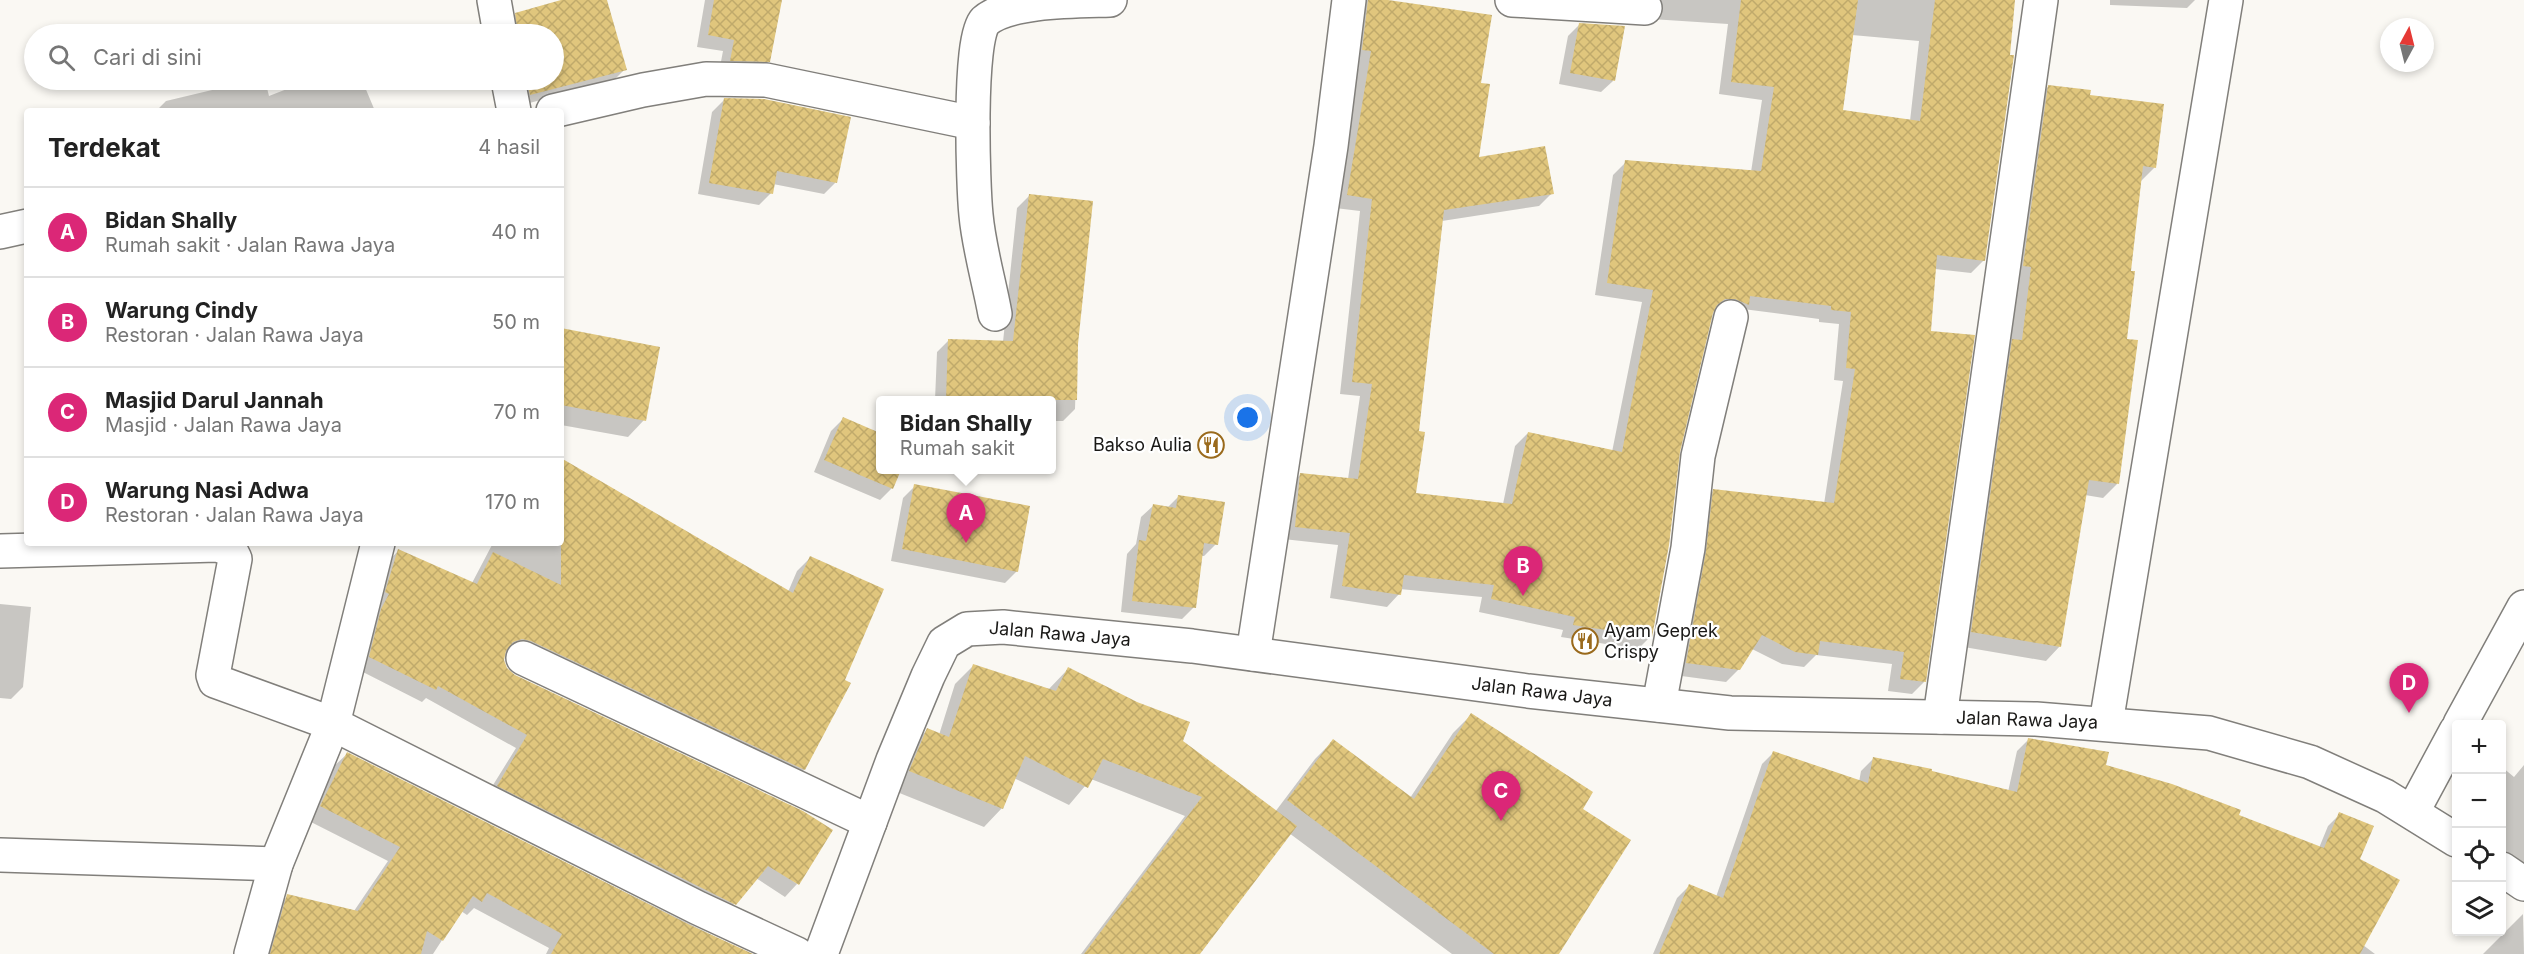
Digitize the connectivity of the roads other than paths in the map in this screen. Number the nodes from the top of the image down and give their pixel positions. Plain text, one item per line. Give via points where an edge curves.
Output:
1 (494, 0) edge
2 (1110, 0) edge
3 (1349, 0) edge
4 (1512, 0) edge
5 (2041, 0) edge
6 (2226, 0) edge
7 (1645, 8) dead end
8 (498, 24) edge
9 (510, 90) edge
10 (513, 108) edge
11 (564, 109) edge
12 (973, 123) junction
13 (24, 227) edge
14 (0, 232) edge
15 (995, 314) dead end
16 (1731, 317) dead end
17 (180, 546) edge
18 (220, 546) edge
19 (377, 546) edge
20 (0, 551) edge
21 (2524, 607) edge
22 (1253, 654) junction
23 (523, 658) dead end
24 (1659, 705) junction
25 (1940, 717) junction
26 (2462, 720) edge
27 (2106, 723) junction
28 (333, 724) junction
29 (2452, 740) edge
30 (2413, 811) junction
31 (870, 822) junction
32 (2452, 837) edge
33 (0, 855) edge
34 (276, 864) junction
35 (2506, 872) edge
36 (2524, 884) edge
37 (251, 954) edge
38 (797, 954) edge
39 (821, 954) edge

1 - 8 street
2 - 12 street via 1026,4 984,21 978,36
3 - 22 street via 1331,146
4 - 7 street
5 - 25 street
6 - 27 street
9 - 10 street
11 - 12 street via 706,79 766,80
12 - 15 street via 976,216
13 - 14 street
16 - 24 street via 1698,456 1688,548
17 - 20 street
18 - 28 street via 230,549 235,559 215,681
19 - 28 street
21 - 26 street
22 - 24 street, Jalan Rawa Jaya
22 - 31 street, Jalan Rawa Jaya via 1004,627 967,629 944,643
23 - 31 street
24 - 25 street, Jalan Rawa Jaya via 1730,713
25 - 27 street, Jalan Rawa Jaya
27 - 30 street, Jalan Rawa Jaya via 2209,733 2310,762
28 - 34 street
28 - 38 street
29 - 30 street
30 - 32 street, Jalan Rawa Jaya
31 - 39 street, Jalan Rawa Jaya
33 - 34 street
34 - 37 street
35 - 36 street

